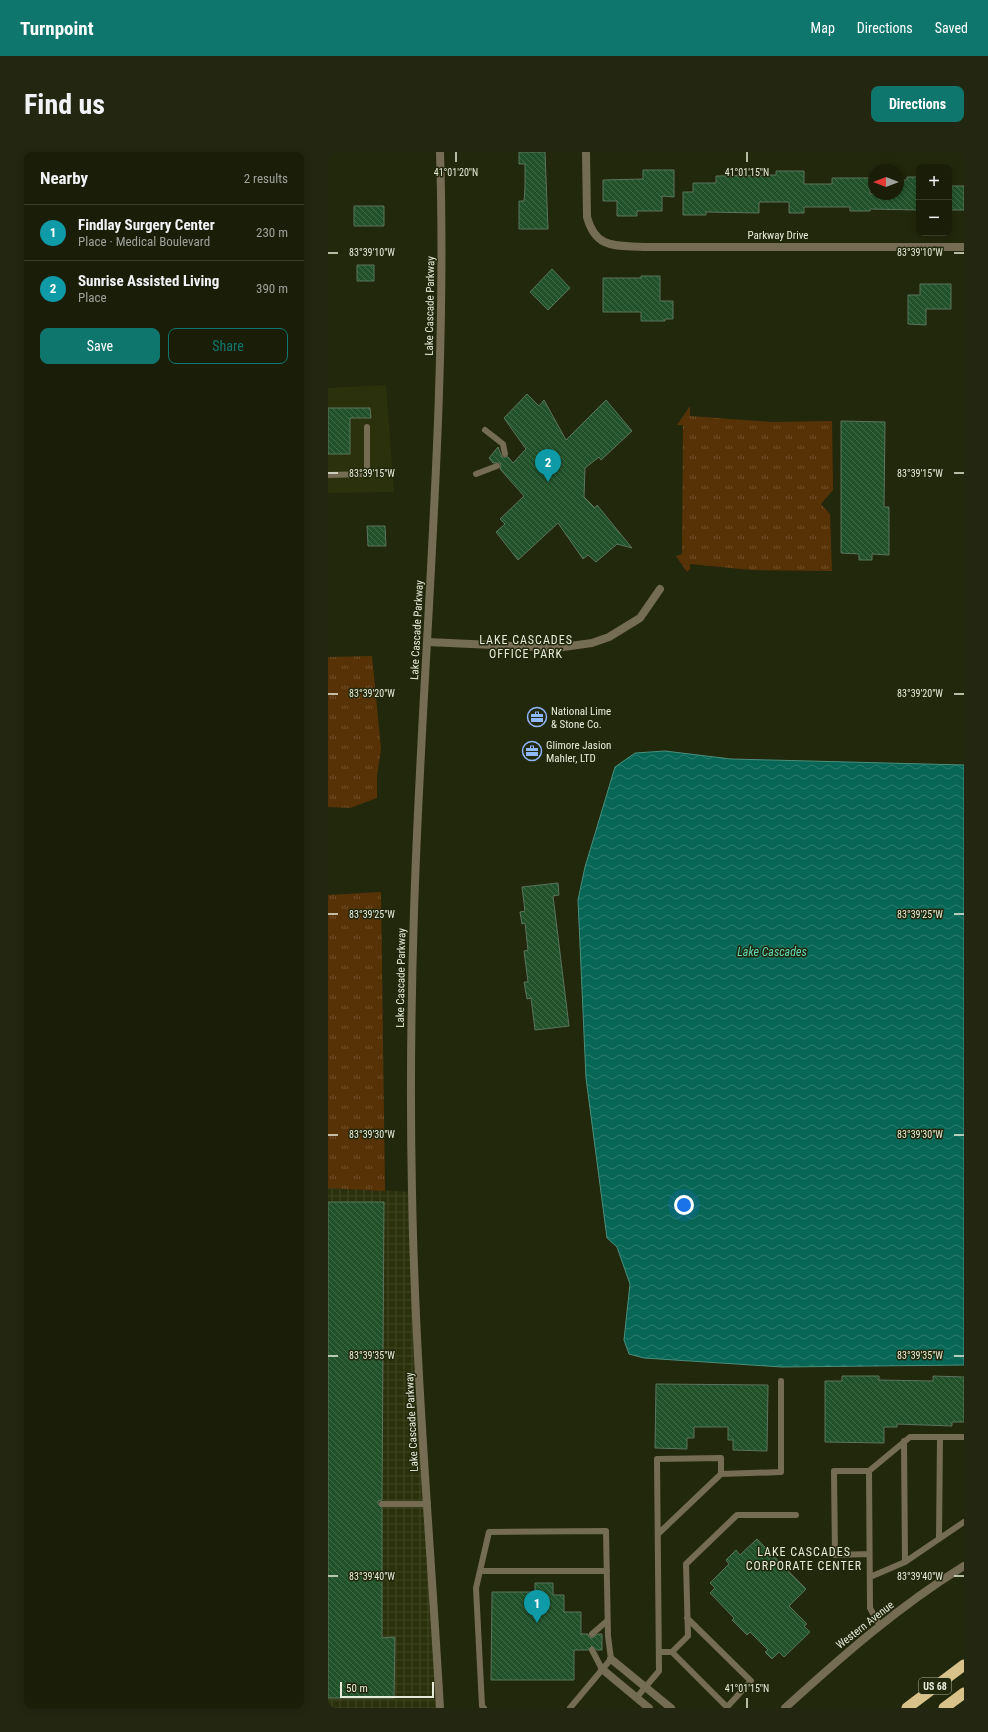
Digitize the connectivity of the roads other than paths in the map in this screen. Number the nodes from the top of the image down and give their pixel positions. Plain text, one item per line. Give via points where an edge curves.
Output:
1 (440, 152) edge
2 (586, 152) edge
3 (964, 247) edge
4 (367, 427) dead end
5 (485, 430) dead end
6 (505, 454) dead end
7 (497, 466) dead end
8 (476, 474) dead end
9 (328, 475) edge
10 (660, 589) dead end
11 (427, 642) junction
12 (781, 1381) dead end
13 (940, 1437) junction
14 (964, 1437) edge
15 (904, 1441) junction
16 (869, 1471) junction
17 (721, 1474) junction
18 (382, 1504) dead end
19 (428, 1504) junction
20 (796, 1515) dead end
21 (964, 1522) edge
22 (658, 1534) junction
23 (939, 1539) junction
24 (870, 1554) junction
25 (905, 1562) junction
26 (964, 1566) edge
27 (607, 1570) junction
28 (480, 1572) junction
29 (870, 1577) junction
30 (687, 1618) junction
31 (607, 1621) junction
32 (880, 1626) junction
33 (592, 1634) dead end
34 (592, 1650) dead end
35 (658, 1652) junction
36 (672, 1652) junction
37 (611, 1660) junction
38 (964, 1665) edge
39 (602, 1668) junction
40 (646, 1687) junction
41 (964, 1693) edge
42 (637, 1697) junction
43 (440, 1708) edge
44 (484, 1708) edge
45 (570, 1708) edge
46 (650, 1708) edge
47 (671, 1708) edge
48 (785, 1708) edge
49 (907, 1708) edge
50 (944, 1708) edge

1 - 11 street, Lake Cascade Parkway via 441,332
2 - 3 street, Parkway Drive via 587,218 594,236 609,245
4 - 9 lane via 367,474
5 - 6 lane via 503,444
7 - 8 lane
10 - 11 street via 640,618 609,637 592,643 556,648
11 - 19 street, Lake Cascade Parkway via 414,908 411,1045 413,1215
12 - 17 lane via 781,1472
13 - 14 lane
13 - 15 lane via 910,1437
13 - 23 lane
15 - 16 lane
15 - 25 lane
16 - 24 lane
16 - 24 lane via 834,1471 835,1554
17 - 22 lane
17 - 22 lane via 721,1458 658,1459
18 - 19 lane
19 - 43 street, Lake Cascade Parkway
20 - 30 lane via 736,1515 686,1564
21 - 23 lane
22 - 35 lane
23 - 25 lane
24 - 29 lane
25 - 29 lane
26 - 32 street, Western Avenue
27 - 28 lane
27 - 28 lane via 606,1531 489,1532
27 - 31 lane
28 - 44 lane via 476,1588
29 - 32 lane via 870,1608
30 - 36 lane via 688,1636
30 - 36 lane via 751,1681 727,1707
31 - 33 lane
31 - 37 lane
32 - 48 street, Western Avenue
34 - 39 lane
35 - 36 lane
35 - 40 lane via 659,1671
37 - 39 lane
37 - 40 street
38 - 49 highway, US 68
39 - 42 street
39 - 45 lane
40 - 42 lane
40 - 47 street
41 - 50 highway, US 68
42 - 46 street

